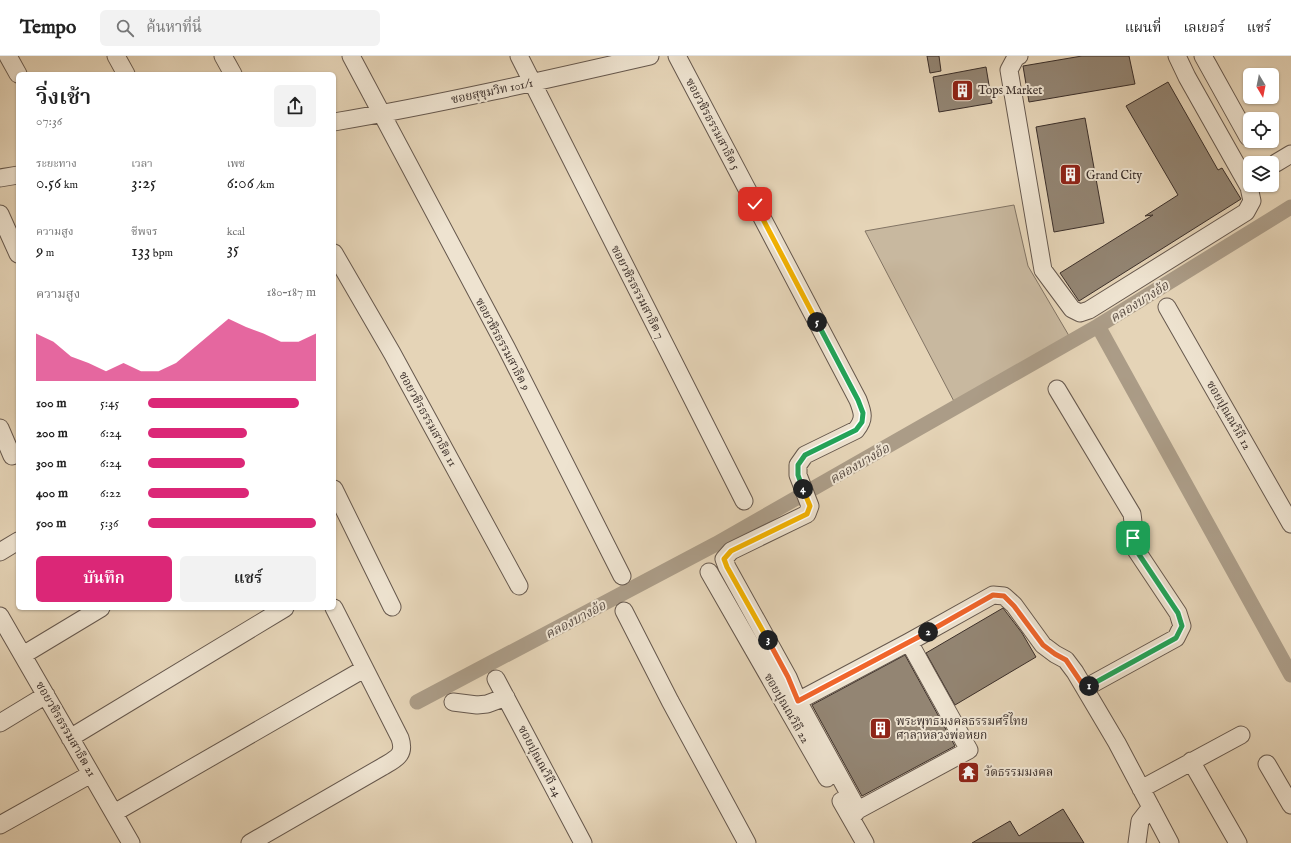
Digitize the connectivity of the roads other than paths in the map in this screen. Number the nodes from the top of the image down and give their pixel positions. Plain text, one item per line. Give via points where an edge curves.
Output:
1 (8, 56) edge
2 (116, 56) edge
3 (223, 56) edge
4 (351, 56) edge
5 (519, 56) edge
6 (650, 56) edge
7 (678, 56) edge
8 (1017, 56) edge
9 (1177, 56) edge
10 (1203, 56) edge
11 (17, 72) edge
12 (125, 72) edge
13 (232, 72) edge
14 (532, 83) junction
15 (381, 114) junction
16 (336, 122) edge
17 (1243, 128) edge
18 (1291, 154) edge
19 (1279, 161) edge
20 (16, 175) edge
21 (0, 178) edge
22 (0, 214) edge
23 (16, 250) edge
24 (336, 256) edge
25 (1167, 308) dead end
26 (1057, 389) dead end
27 (0, 428) edge
28 (12, 456) dead end
29 (336, 493) edge
30 (744, 501) dead end
31 (1291, 524) edge
32 (16, 542) edge
33 (0, 552) edge
34 (709, 572) dead end
35 (622, 576) dead end
36 (519, 586) dead end
37 (392, 607) dead end
38 (98, 610) edge
39 (282, 610) edge
40 (335, 610) edge
41 (624, 611) dead end
42 (0, 616) edge
43 (909, 642) junction
44 (23, 655) junction
45 (364, 669) junction
46 (496, 679) dead end
47 (1085, 688) junction
48 (46, 695) junction
49 (506, 697) junction
50 (798, 701) junction
51 (453, 702) dead end
52 (0, 723) edge
53 (1241, 735) dead end
54 (70, 738) junction
55 (1191, 761) junction
56 (1267, 764) dead end
57 (91, 774) junction
58 (1141, 789) junction
59 (1291, 805) edge
60 (1151, 807) junction
61 (114, 813) junction
62 (854, 815) junction
63 (0, 825) edge
64 (131, 843) edge
65 (250, 843) edge
66 (583, 843) edge
67 (747, 843) edge
68 (865, 843) edge
69 (1137, 843) edge
70 (1170, 843) edge
71 (1238, 843) edge

1 - 11 street
2 - 12 street
3 - 13 street
4 - 15 street, ซอยวชิรธรรมสาธิต 9
5 - 14 street, ซอยวชิรธรรมสาธิต 7
6 - 14 street, ซอยสุขุมวิท 101/1
7 - 50 street, ซอยวชิรธรรมสาธิต 5 via 863,413 862,422 856,430 805,455 798,465 798,475 810,506 807,514 731,551 724,559 788,677
8 - 9 street via 1009,70 1043,270 1072,309 1080,313 1089,310 1246,212 1252,201 1249,187
10 - 17 street
14 - 15 street, ซอยสุขุมวิท 101/1
14 - 30 street, ซอยวชิรธรรมสาธิต 7
15 - 16 street, ซอยสุขุมวิท 101/1
15 - 35 street, ซอยวชิรธรรมสาธิต 9 via 506,347
18 - 19 street
20 - 21 street
22 - 23 street
24 - 36 street, ซอยวชิรธรรมสาธิต 11 via 396,360
25 - 31 street, ซอยปุณณวิถี 12
26 - 47 street via 1132,514 1136,550 1178,613 1182,626 1176,638
27 - 28 street
29 - 37 street
32 - 33 street
34 - 62 street, ซอยปุณณวิถี 22
38 - 44 street
39 - 54 street
40 - 45 street
41 - 67 street
42 - 44 street, ซอยวชิรธรรมสาธิต 21
43 - 47 street via 993,595 1004,596 1043,645 1066,660
43 - 50 street
43 - 62 street via 969,750
44 - 48 street, ซอยวชิรธรรมสาธิต 21
45 - 61 street
45 - 65 street via 400,738 403,746 401,752 382,767
46 - 49 street, ซอยปุณณวิถี 24
47 - 58 street
48 - 52 street
48 - 54 street, ซอยวชิรธรรมสาธิต 21
49 - 51 street via 478,705
49 - 66 street, ซอยปุณณวิถี 24
50 - 62 street, ซอยวชิรธรรมสาธิต 5
53 - 55 street
54 - 57 street, ซอยวชิรธรรมสาธิต 21
55 - 58 street
55 - 71 street
56 - 59 street
57 - 61 street, ซอยวชิรธรรมสาธิต 21
57 - 63 street
58 - 60 street
60 - 69 street via 1140,821
60 - 70 street
61 - 64 street, ซอยวชิรธรรมสาธิต 21
62 - 68 street, ซอยปุณณวิถี 22

